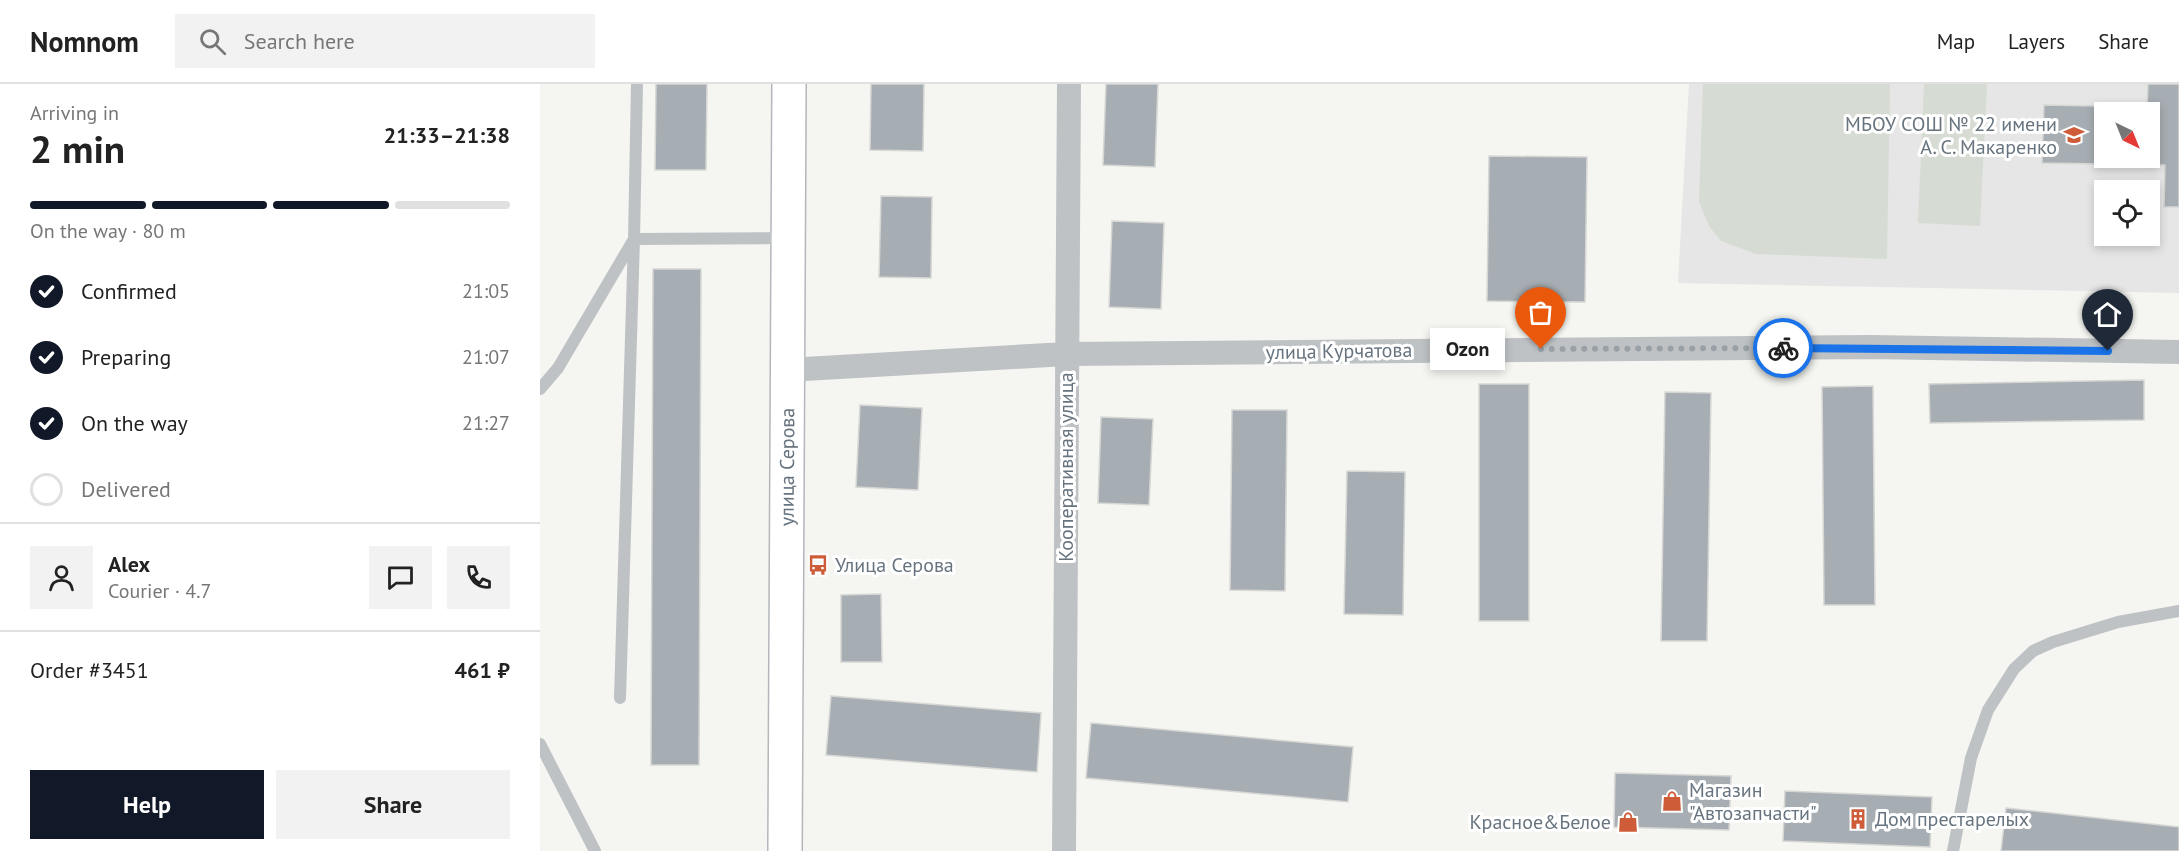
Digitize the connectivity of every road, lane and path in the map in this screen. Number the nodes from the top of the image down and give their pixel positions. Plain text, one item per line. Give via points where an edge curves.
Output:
1 (637, 84) edge
2 (789, 84) edge
3 (1069, 84) edge
4 (788, 238) junction
5 (634, 239) junction
6 (2179, 352) edge
7 (1066, 354) junction
8 (787, 370) junction
9 (540, 388) edge
10 (2179, 610) edge
11 (620, 698) dead end
12 (540, 744) edge
13 (595, 851) edge
14 (785, 851) edge
15 (1064, 851) edge
16 (1953, 851) edge

1 - 5 lane
2 - 4 main road, улица Серова
3 - 7 street, Кооперативная улица
4 - 5 lane
4 - 8 main road, улица Серова
5 - 9 lane via 558,368
5 - 11 lane
6 - 7 street, улица Курчатова via 1870,347
7 - 8 street, улица Курчатова
7 - 15 street, Кооперативная улица
8 - 14 main road, улица Серова
10 - 16 lane via 2118,622 2053,642 2033,651 2014,669 1988,710 1971,758
12 - 13 lane

